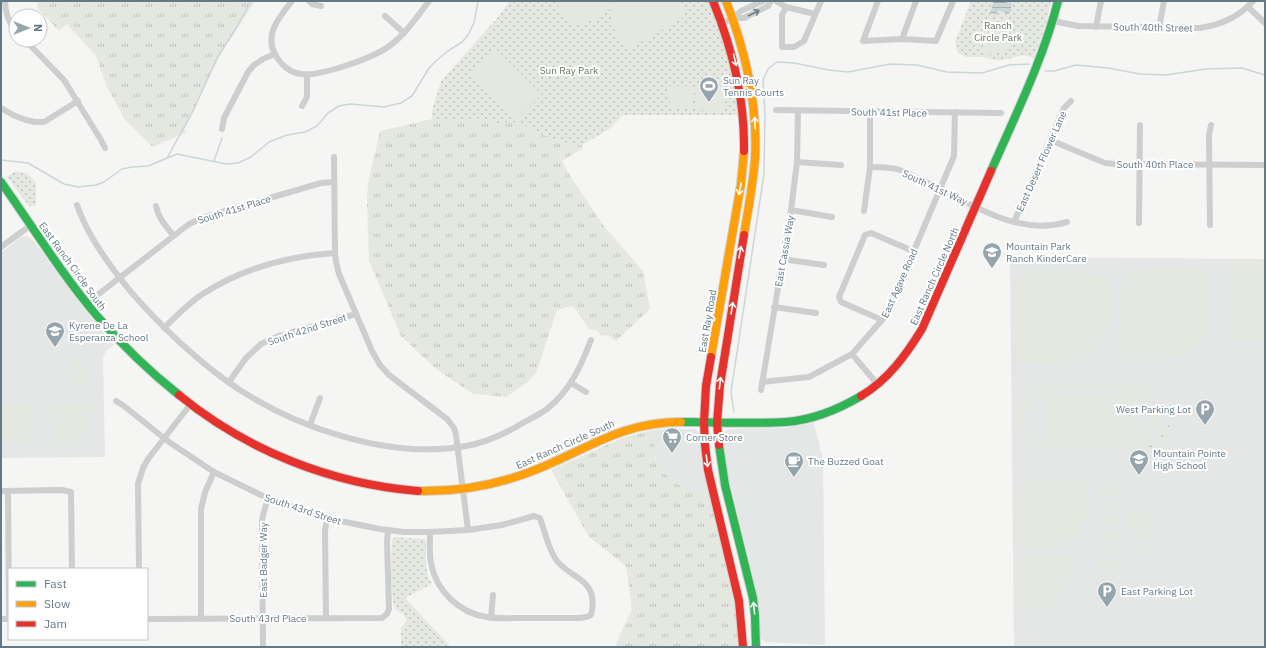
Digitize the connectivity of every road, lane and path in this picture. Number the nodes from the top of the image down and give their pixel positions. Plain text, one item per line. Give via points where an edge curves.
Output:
1 (5, 1) edge
2 (292, 1) edge
3 (309, 1) edge
4 (429, 1) edge
5 (713, 1) edge
6 (726, 1) edge
7 (763, 1) edge
8 (771, 1) edge
9 (776, 1) edge
10 (821, 1) edge
11 (878, 1) edge
12 (916, 1) edge
13 (953, 1) edge
14 (1058, 1) edge
15 (1101, 1) edge
16 (1164, 1) edge
17 (1253, 1) edge
18 (321, 6) dead end
19 (786, 7) junction
20 (1248, 7) junction
21 (815, 14) junction
22 (385, 16) dead end
23 (733, 18) junction
24 (8, 20) edge
25 (1053, 21) junction
26 (723, 22) junction
27 (1265, 23) edge
28 (1096, 27) junction
29 (1159, 28) junction
30 (404, 33) junction
31 (902, 39) junction
32 (33, 48) edge
33 (275, 54) junction
34 (307, 75) junction
35 (78, 101) junction
36 (1071, 102) dead end
37 (302, 106) dead end
38 (1, 108) edge
39 (776, 110) dead end
40 (798, 111) junction
41 (870, 112) junction
42 (956, 112) junction
43 (1002, 113) dead end
44 (1140, 125) dead end
45 (1210, 125) dead end
46 (222, 129) dead end
47 (1050, 140) junction
48 (105, 148) dead end
49 (334, 157) dead end
50 (797, 162) junction
51 (1139, 164) junction
52 (1209, 164) junction
53 (841, 165) dead end
54 (1265, 165) edge
55 (870, 167) junction
56 (1, 182) edge
57 (334, 182) junction
58 (941, 188) junction
59 (77, 206) dead end
60 (156, 206) dead end
61 (975, 207) junction
62 (791, 210) junction
63 (864, 210) dead end
64 (832, 217) dead end
65 (1014, 222) junction
66 (1067, 222) dead end
67 (1139, 223) dead end
68 (31, 225) junction
69 (1210, 225) dead end
70 (173, 235) junction
71 (1, 247) edge
72 (913, 252) junction
73 (335, 253) junction
74 (782, 259) junction
75 (824, 265) dead end
76 (120, 277) junction
77 (723, 289) junction
78 (734, 290) junction
79 (87, 303) junction
80 (774, 307) junction
81 (356, 314) junction
82 (816, 314) dead end
83 (882, 320) junction
84 (164, 328) junction
85 (591, 340) dead end
86 (852, 354) junction
87 (229, 382) junction
88 (762, 382) junction
89 (571, 383) junction
90 (878, 385) junction
91 (760, 390) dead end
92 (586, 392) dead end
93 (320, 398) dead end
94 (116, 400) dead end
95 (190, 405) junction
96 (711, 422) junction
97 (310, 425) junction
98 (164, 438) junction
99 (458, 447) junction
100 (214, 472) junction
101 (463, 489) junction
102 (1, 491) edge
103 (8, 491) junction
104 (268, 498) junction
105 (327, 518) junction
106 (388, 530) junction
107 (468, 530) junction
108 (430, 532) junction
109 (9, 568) edge
110 (72, 568) edge
111 (139, 568) edge
112 (493, 595) dead end
113 (201, 618) junction
114 (263, 618) junction
115 (326, 618) junction
116 (491, 618) junction
117 (148, 619) edge
118 (263, 647) edge
119 (744, 647) edge
120 (756, 647) edge

1 - 24 street
2 - 33 street via 273,27 272,49
3 - 18 street
4 - 30 street
5 - 26 street, East Ray Road
6 - 23 street, East Ray Road
7 - 23 street via 741,11
23 -> 8 street via 744,18 768,6
9 - 19 street
10 - 21 street
11 - 31 street via 863,41
12 - 31 street
13 - 31 street via 936,41
14 - 25 street, East Ranch Circle North
15 - 28 street
16 - 29 street
17 - 20 street, South 40th Street
19 - 21 street
19 - 21 street via 782,15 782,47 794,47 804,41
20 - 27 street
20 - 29 street, South 40th Street via 1233,18 1211,26
22 - 30 street
23 - 26 street
78 -> 23 street, East Ray Road via 753,178 756,132 750,73
25 - 28 street, South 40th Street
25 - 61 street, East Ranch Circle North via 1033,76
26 -> 77 street, East Ray Road via 738,74 744,117 743,166
28 - 29 street, South 40th Street
30 - 34 street via 389,46 367,58
32 - 35 street via 64,80
33 - 34 street via 290,70
33 - 46 street via 263,59 248,72 224,118
34 - 37 street via 307,96
35 - 38 street via 44,122 26,120
35 - 48 street
36 - 47 street, East Desert Flower Lane via 1064,108
39 - 40 street, South 41st Place
40 - 41 street, South 41st Place
40 - 50 street, East Cassia Way
41 - 42 street, South 41st Place
41 - 55 street
42 - 43 street, South 41st Place
42 - 58 street, East Agave Road via 954,156
44 - 51 street
45 - 52 street
47 - 51 street, South 40th Place via 1105,163
47 - 65 street, East Desert Flower Lane
49 - 57 street
50 - 53 street
50 - 62 street, East Cassia Way
51 - 52 street, South 40th Place
51 - 67 street
52 - 54 street, South 40th Place
52 - 69 street
55 - 58 street, South 41st Way via 900,170
55 - 63 street
56 - 68 street, East Ranch Circle South
57 - 70 street, South 41st Place via 320,183 206,217
57 - 73 street
58 - 61 street, South 41st Way
58 - 72 street, East Agave Road
59 - 76 street via 94,241
60 - 70 street via 161,220
61 - 65 street, South 41st Way
61 - 90 street, East Ranch Circle North via 917,339 899,365
62 - 64 street
62 - 74 street, East Cassia Way
65 - 66 street, South 41st Way via 1054,226
68 - 71 street
68 - 79 street, East Ranch Circle South
70 - 76 street, South 41st Place
72 - 83 street, East Agave Road
72 - 83 street via 871,233 865,235 839,297 841,302
73 - 81 street via 340,274
73 - 84 street via 300,256 232,278 201,296
74 - 75 street
74 - 80 street, East Cassia Way
76 - 79 street, South 41st Place
76 - 84 street
77 - 78 street
77 - 96 street, East Ray Road via 706,386
96 -> 78 street, East Ray Road via 720,385
79 - 95 street, East Ranch Circle South via 129,351 161,382
80 - 82 street
80 - 88 street, East Cassia Way
81 - 87 street, South 42nd Street via 279,336 261,344 246,358
81 - 99 street via 380,365 398,383 451,423
83 - 86 street, East Agave Road
84 - 87 street via 198,359
85 - 89 street
86 - 88 street, East Agave Road via 809,377
86 - 90 street
87 - 97 street via 266,405
88 - 91 street, East Cassia Way
89 - 92 street
89 - 99 street via 553,404 520,424 489,440
90 - 96 street, East Ranch Circle North via 847,405 814,417 787,422
93 - 97 street
94 - 98 street, South 43rd Street
95 - 98 street
95 - 101 street, East Ranch Circle South via 247,442 293,463 323,473 355,482 409,490
96 - 101 street, East Ranch Circle South via 662,422 635,426 527,473
96 -> 119 street, East Ray Road via 705,445 708,470 740,601
120 -> 96 street, East Ray Road via 753,599
97 - 99 street via 385,445 426,449
98 - 100 street, South 43rd Street
98 - 111 street via 148,459 138,484
99 - 101 street
100 - 104 street, South 43rd Street
100 - 113 street via 201,509
101 - 107 street
102 - 103 street
103 - 109 street
103 - 110 street via 71,492
104 - 105 street, South 43rd Street
104 - 114 street, East Badger Way via 262,522
105 - 106 street, South 43rd Street
105 - 115 street
106 - 108 street, South 43rd Street
106 - 115 street, South 43rd Place via 387,614 382,618
107 - 108 street, South 43rd Street
107 - 116 street, South 43rd Street via 534,516 540,518 550,549 558,562 584,582 590,591 593,606 591,615 580,618
108 - 116 street via 431,562 438,584 446,596 468,612
112 - 116 street
113 - 114 street, South 43rd Place
113 - 117 street, South 43rd Place
114 - 115 street, South 43rd Place
114 - 118 street, East Badger Way

